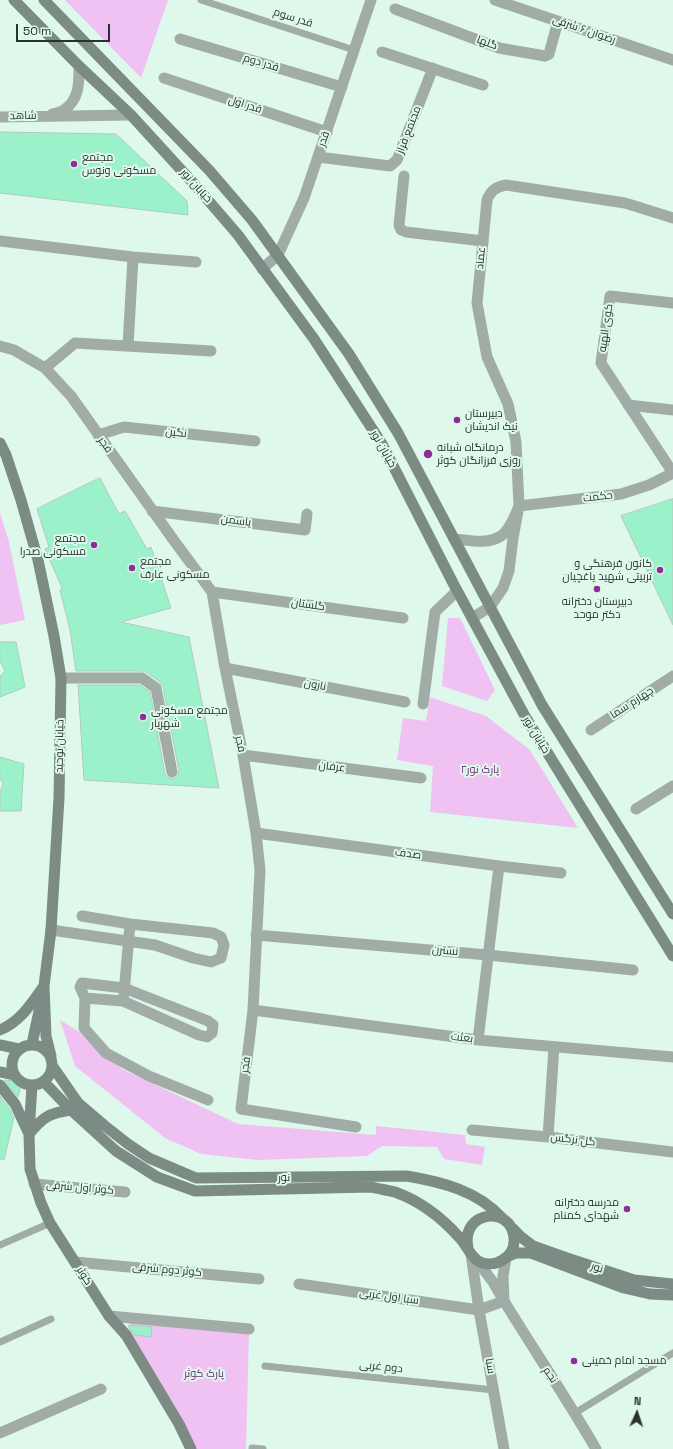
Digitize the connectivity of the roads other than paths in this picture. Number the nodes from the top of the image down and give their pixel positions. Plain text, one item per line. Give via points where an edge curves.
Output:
1 (14, 0) edge
2 (44, 0) edge
3 (201, 0) edge
4 (371, 0) edge
5 (494, 0) edge
6 (395, 9) dead end
7 (558, 21) junction
8 (180, 38) dead end
9 (354, 50) junction
10 (382, 52) dead end
11 (673, 60) edge
12 (79, 66) junction
13 (433, 68) junction
14 (164, 78) dead end
15 (483, 85) dead end
16 (342, 87) junction
17 (131, 115) junction
18 (46, 116) junction
19 (0, 117) edge
20 (327, 132) junction
21 (318, 157) junction
22 (404, 176) dead end
23 (673, 218) edge
24 (0, 241) edge
25 (483, 241) junction
26 (278, 256) junction
27 (133, 257) junction
28 (196, 262) dead end
29 (262, 269) junction
30 (673, 303) edge
31 (0, 346) edge
32 (128, 346) junction
33 (211, 351) dead end
34 (45, 368) junction
35 (628, 405) junction
36 (673, 410) edge
37 (98, 435) junction
38 (255, 441) dead end
39 (0, 443) edge
40 (673, 473) edge
41 (519, 506) junction
42 (152, 511) junction
43 (307, 514) dead end
44 (454, 538) junction
45 (457, 591) junction
46 (212, 592) junction
47 (490, 607) junction
48 (403, 618) dead end
49 (472, 618) junction
50 (225, 668) junction
51 (673, 676) edge
52 (60, 678) junction
53 (405, 702) dead end
54 (423, 704) dead end
55 (591, 730) dead end
56 (243, 755) junction
57 (172, 772) dead end
58 (421, 778) dead end
59 (673, 786) edge
60 (636, 809) dead end
61 (256, 833) junction
62 (499, 866) junction
63 (561, 873) dead end
64 (673, 914) edge
65 (82, 916) dead end
66 (130, 924) junction
67 (51, 930) junction
68 (256, 935) junction
69 (129, 941) junction
70 (488, 955) junction
71 (673, 956) edge
72 (633, 970) dead end
73 (44, 986) junction
74 (124, 988) junction
75 (85, 998) junction
76 (123, 1001) junction
77 (253, 1010) junction
78 (0, 1030) edge
79 (478, 1040) junction
80 (32, 1044) junction
81 (0, 1045) edge
82 (554, 1047) junction
83 (19, 1049) junction
84 (673, 1057) edge
85 (52, 1061) junction
86 (0, 1072) edge
87 (15, 1075) junction
88 (44, 1082) junction
89 (0, 1085) edge
90 (32, 1085) junction
91 (208, 1100) dead end
92 (75, 1107) junction
93 (356, 1127) dead end
94 (472, 1130) dead end
95 (29, 1134) junction
96 (548, 1137) junction
97 (673, 1152) edge
98 (34, 1184) junction
99 (125, 1192) dead end
100 (505, 1221) junction
101 (50, 1223) junction
102 (0, 1245) edge
103 (471, 1253) junction
104 (507, 1257) junction
105 (75, 1262) junction
106 (259, 1279) dead end
107 (299, 1284) dead end
108 (673, 1284) edge
109 (673, 1295) edge
110 (504, 1301) junction
111 (479, 1310) junction
112 (109, 1316) junction
113 (51, 1319) dead end
114 (249, 1329) dead end
115 (0, 1342) edge
116 (673, 1353) edge
117 (265, 1366) dead end
118 (101, 1389) dead end
119 (494, 1390) junction
120 (575, 1413) junction
121 (0, 1433) edge
122 (252, 1448) dead end
123 (191, 1449) edge
124 (263, 1449) edge
125 (504, 1449) edge
126 (596, 1449) edge

1 - 12 main road, خیابان نور
2 - 26 main road, خیابان نور via 209,170 252,220
3 - 9 lane, قدر سوم
4 - 9 street, قدر
5 - 7 street, رضوان ۶ شرقی
6 - 7 street, گلها via 499,48 545,56 549,54
7 - 11 street, رضوان ۶ شرقی
8 - 16 street, قدر دوم
9 - 16 street, قدر
10 - 13 street
12 - 17 main road, خیابان نور
12 - 18 street via 79,86 74,100 64,110
13 - 15 street
13 - 21 street, مجتمع فراز via 394,163 390,166
14 - 20 street, قدر اول
16 - 20 street, قدر
17 - 18 street, شاهد
17 - 29 main road, خیابان نور via 238,234
18 - 19 street, شاهد
20 - 21 street, قدر
21 - 26 street, قدر via 304,198
22 - 25 street via 401,230
23 - 25 street, عماد via 625,203 506,185 494,189 487,200
24 - 27 street
25 - 41 street, عماد via 477,303 487,356 508,404 516,442
26 - 29 street, قدر
26 - 44 main road, خیابان نور via 348,354 398,433
27 - 28 street
27 - 32 street
29 - 45 main road, خیابان نور via 314,339 382,444
30 - 35 street, کوی الهیه via 610,296 601,363
31 - 34 street, فجر via 14,350
32 - 33 street
32 - 34 street via 75,344
34 - 37 street, فجر via 70,396
35 - 36 street
35 - 40 street, کوی الهیه
37 - 38 street, نگین via 124,427
37 - 42 street, فجر
39 - 52 main road, خیابان توحید via 21,500 38,560
40 - 41 street, حکمت via 649,485 621,494
41 - 44 street via 501,536 482,542
41 - 47 street via 509,571 503,588
42 - 43 street, یاسمن via 305,530
42 - 46 street, فجر
44 - 47 main road, خیابان نور
45 - 49 main road, خیابان نور
45 - 54 street via 435,612
46 - 48 street, گلستان
46 - 50 street, فجر
47 - 49 street
47 - 64 main road, خیابان نور via 542,705
49 - 71 main road, خیابان نور via 526,718
50 - 53 street, نارون
50 - 56 street, فجر
51 - 55 street, چهارم سما
52 - 57 street via 142,678 156,688
52 - 67 main road, خیابان توحید via 60,781
56 - 58 street, عرفان
56 - 61 street, فجر
59 - 60 street
61 - 62 street, صدف
61 - 68 street, فجر via 260,870
62 - 63 street, صدف
62 - 70 street
65 - 66 street
66 - 69 street
66 - 69 street via 213,933 221,936 224,945 221,958 211,962 155,945
67 - 69 street
67 - 73 main road, خیابان توحید
68 - 70 street, نسترن
68 - 77 street, فجر
69 - 74 street
70 - 72 street, نسترن
70 - 79 street
73 - 78 main road via 24,1014
73 - 80 main road
73 - 85 main road, خیابان توحید via 46,1036
74 - 75 street via 82,983 80,988
74 - 76 street
74 - 76 street via 208,1020 213,1025 212,1033 207,1037 199,1035
75 - 76 street
75 - 91 street via 84,1028 106,1053 149,1076
77 - 79 street, بعثت
77 - 93 street, فجر via 241,1109
79 - 82 street, بعثت
80 - 83 main road
80 - 85 main road via 46,1050
81 - 83 main road
82 - 84 street, بعثت
82 - 96 street
83 - 87 main road via 12,1064
85 - 88 main road via 48,1078
85 - 92 main road
86 - 87 main road
87 - 90 main road via 22,1082
88 - 90 main road
88 - 92 main road
89 - 95 main road via 15,1104
90 - 95 main road, کوثر
92 - 95 main road via 48,1115
92 - 100 main road, نور via 149,1158 196,1178 407,1176 424,1179 479,1198
92 - 103 main road, نور via 116,1151 157,1177 195,1191 371,1187 383,1189 406,1197 437,1215
94 - 96 street, گل نرگس
95 - 98 main road, کوثر via 30,1169
96 - 97 street, گل نرگس
98 - 99 street, کوثر اول شرقی
98 - 101 main road, کوثر
100 - 103 main road via 488,1216 475,1222 470,1227 466,1241
100 - 104 main road via 513,1231 514,1239 513,1248
100 - 108 main road, نور via 533,1246 634,1280
101 - 102 lane
101 - 105 main road, کوثر
103 - 104 main road via 485,1263 494,1264
103 - 110 street, نجم
103 - 111 street, سبا
104 - 109 main road, نور via 516,1253 531,1253 624,1288 650,1294
104 - 110 street via 503,1276
105 - 106 street, کوثر دوم شرقی
105 - 112 main road, کوثر
107 - 111 street, سبا اول غربی
110 - 111 street
110 - 120 street, نجم
111 - 119 street, سبا
112 - 114 street
112 - 123 main road, کوثر via 126,1335
113 - 115 lane
116 - 120 lane
117 - 119 lane, دوم غربی
118 - 121 street
119 - 125 street, سبا
120 - 126 street, نجم
122 - 124 lane

